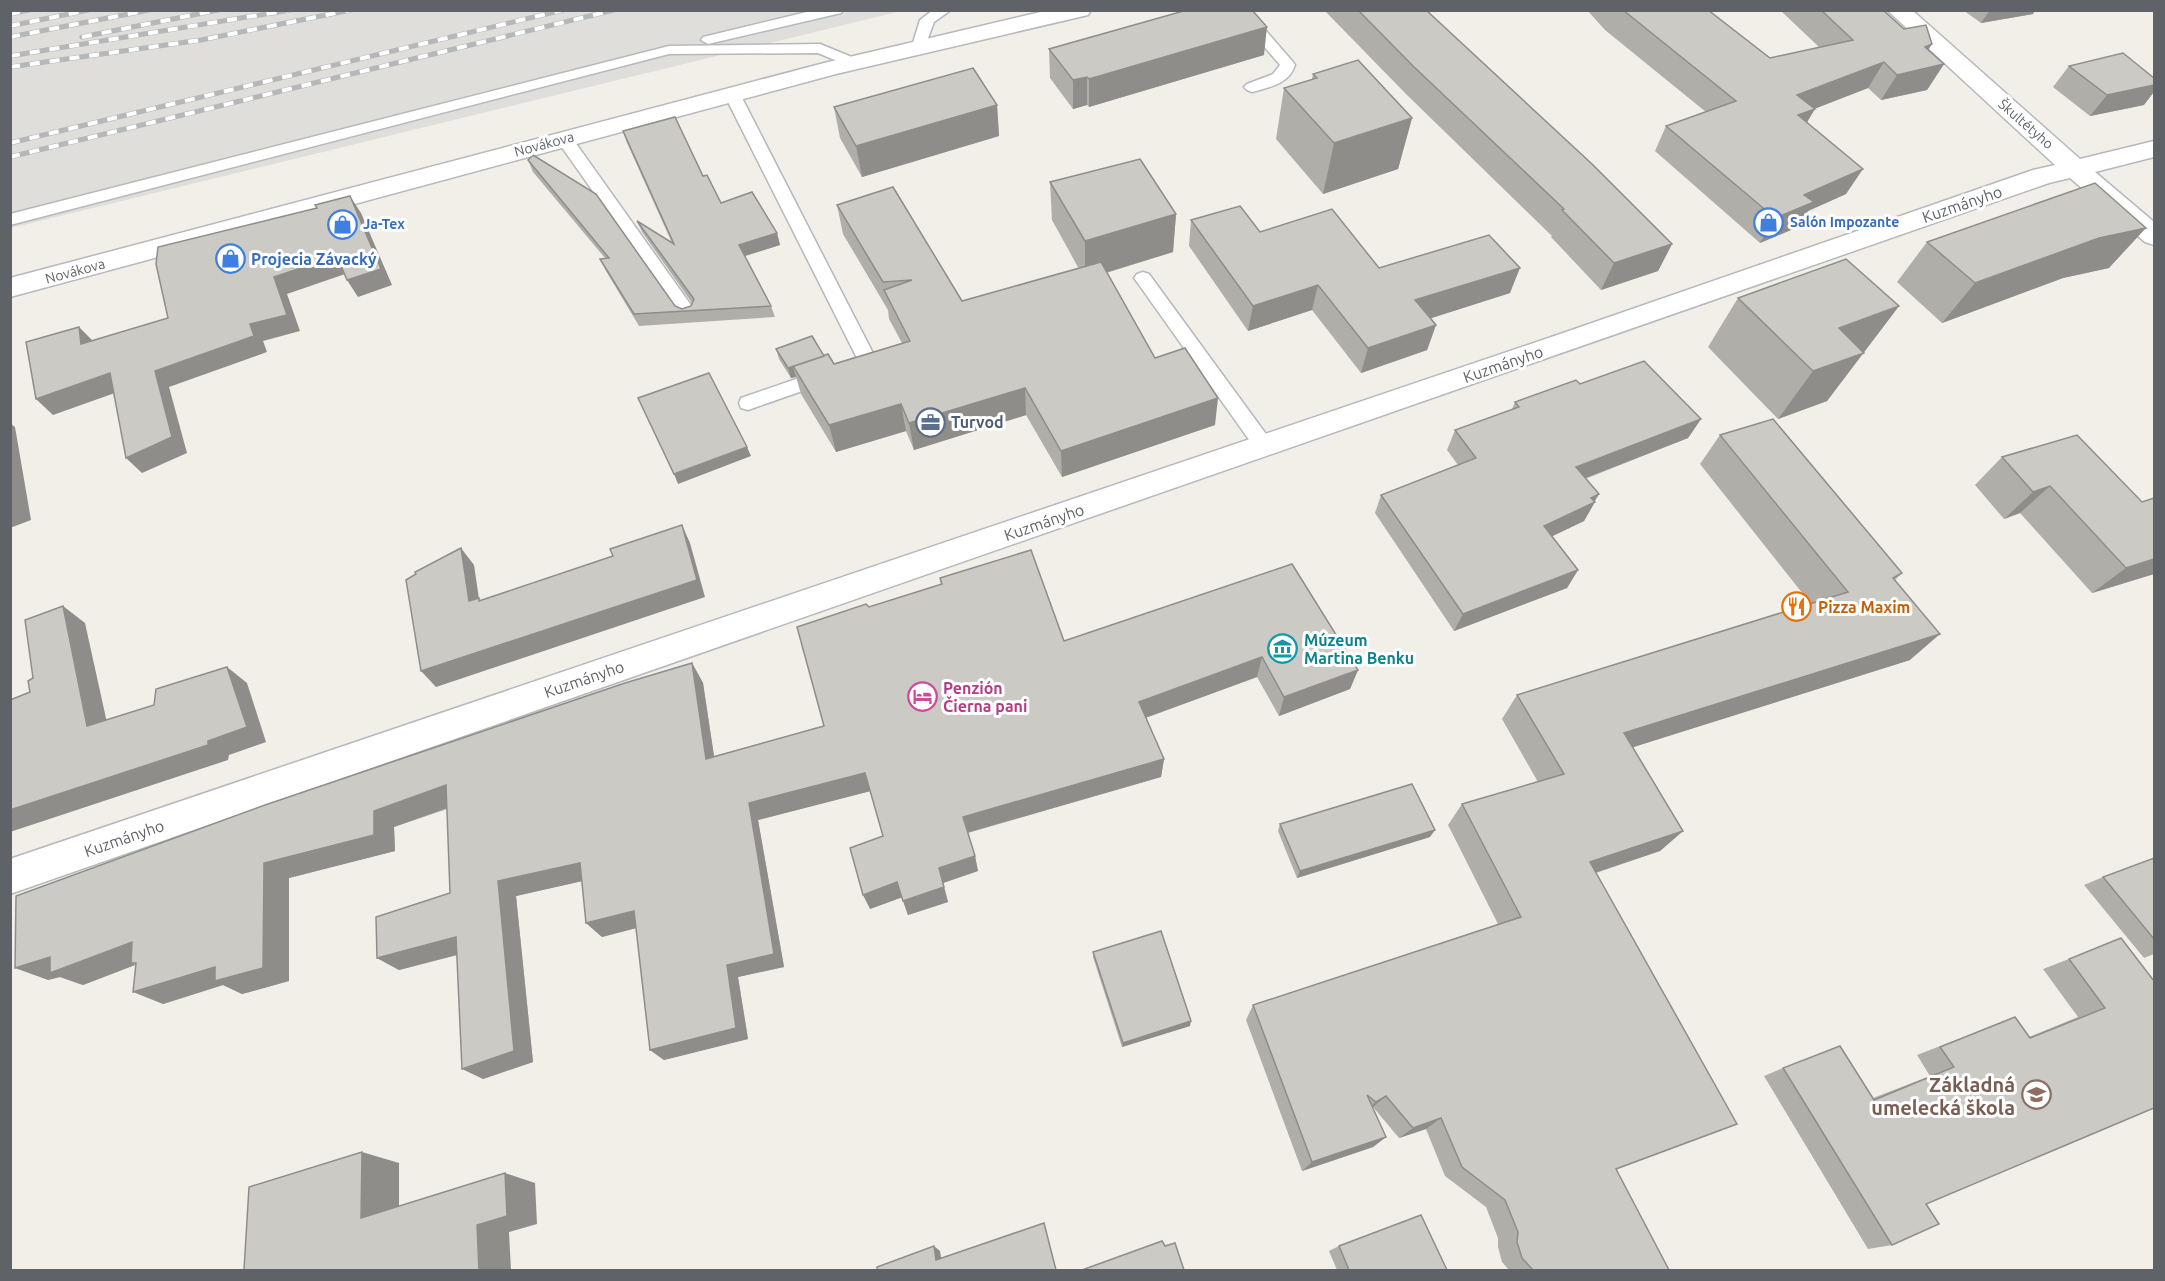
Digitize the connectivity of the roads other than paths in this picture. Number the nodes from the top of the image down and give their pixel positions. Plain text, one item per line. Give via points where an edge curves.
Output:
1 (836, 10) edge
2 (944, 10) edge
3 (1080, 10) edge
4 (1240, 10) edge
5 (1898, 10) edge
6 (919, 46) junction
7 (669, 50) junction
8 (854, 63) junction
9 (1252, 87) dead end
10 (732, 94) junction
11 (564, 139) junction
12 (2154, 149) edge
13 (2077, 168) junction
14 (10, 220) edge
15 (2154, 236) edge
16 (1143, 278) dead end
17 (10, 288) edge
18 (687, 312) edge
19 (748, 403) dead end
20 (1264, 446) junction
21 (10, 877) edge

1 - 7 lane
2 - 6 lane via 927,20
3 - 6 street, Novákova
4 - 9 lane via 1288,65 1279,77
5 - 13 street, Škultétyho
6 - 8 street, Novákova
7 - 8 lane via 820,48
7 - 14 lane
8 - 10 street, Novákova
10 - 11 street, Novákova
10 - 19 lane via 868,361
11 - 17 street, Novákova
11 - 18 lane
12 - 13 street, Kuzmányho
13 - 15 street, Škultétyho
13 - 20 street, Kuzmányho via 2031,180
16 - 20 lane
20 - 21 street, Kuzmányho

